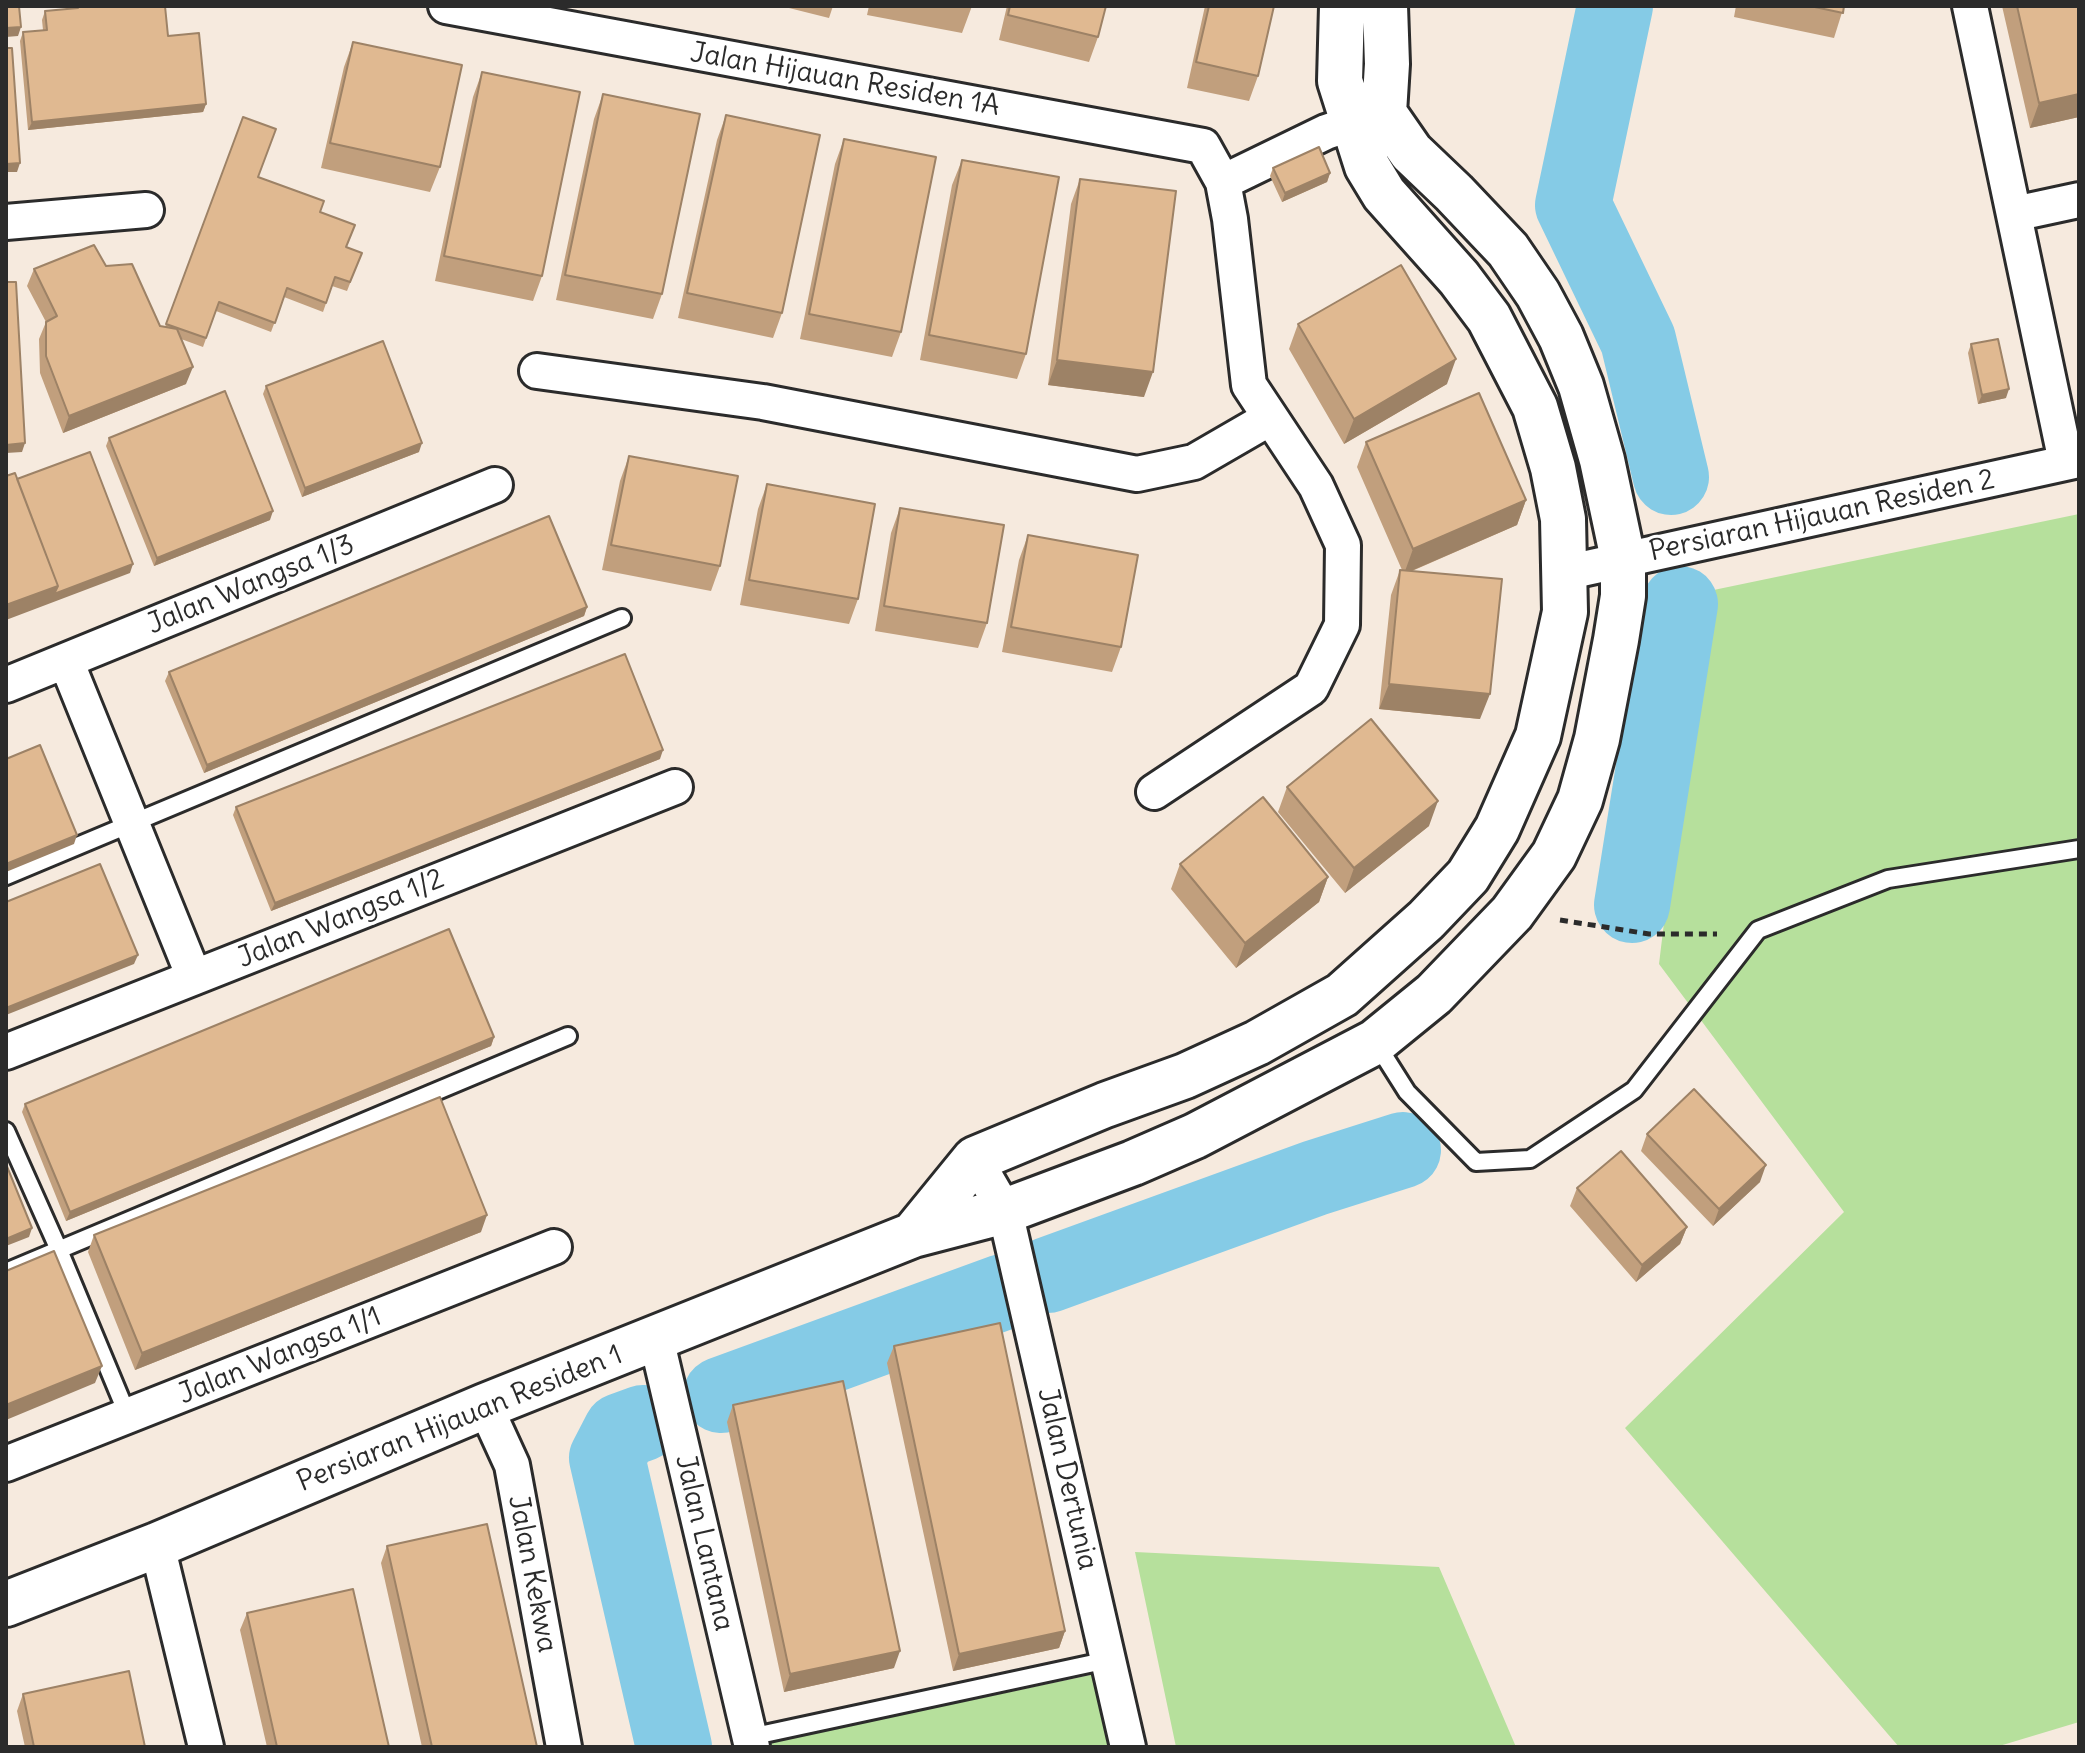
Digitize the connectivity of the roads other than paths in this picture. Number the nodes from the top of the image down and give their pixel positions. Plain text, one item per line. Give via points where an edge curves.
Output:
1 (446, 6) edge
2 (1342, 6) edge
3 (1385, 6) edge
4 (1970, 6) edge
5 (1368, 118) junction
6 (1223, 182) junction
7 (2079, 200) edge
8 (146, 210) dead end
9 (2014, 214) junction
10 (6, 222) edge
11 (537, 371) dead end
12 (1270, 418) junction
13 (2073, 461) edge
14 (495, 485) dead end
15 (1623, 559) junction
16 (1564, 573) junction
17 (622, 618) dead end
18 (66, 661) junction
19 (6, 685) edge
20 (675, 787) dead end
21 (1154, 792) dead end
22 (131, 824) junction
23 (2079, 849) edge
24 (6, 876) edge
25 (194, 977) junction
26 (1342, 995) junction
27 (568, 1036) dead end
28 (1375, 1042) junction
29 (6, 1052) edge
30 (6, 1131) edge
31 (975, 1159) junction
32 (1005, 1211) junction
33 (913, 1235) junction
34 (554, 1247) dead end
35 (59, 1250) junction
36 (6, 1272) edge
37 (656, 1338) junction
38 (485, 1406) junction
39 (128, 1416) junction
40 (6, 1464) edge
41 (157, 1545) junction
42 (6, 1604) edge
43 (1108, 1660) junction
44 (751, 1742) edge
45 (206, 1747) edge
46 (564, 1747) edge
47 (1128, 1747) edge

1 - 6 street, Jalan Hijauan Residen 1A via 1203,146
2 - 5 street, Persiaran Hijauan Residen 1 via 1340,81
3 - 5 street, Persiaran Hijauan Residen 1 via 1387,64
4 - 9 street
5 - 6 street via 1326,132
5 - 15 street, Persiaran Hijauan Residen 1 via 1454,193 1508,250 1538,294 1581,386
5 - 16 street, Persiaran Hijauan Residen 1 via 1367,166 1384,194 1489,318 1535,407 1563,519
6 - 12 street via 1245,366 1249,385
7 - 9 street
8 - 10 street
9 - 13 street
11 - 12 street via 763,402 1137,474 1194,462
12 - 21 street via 1316,486 1343,545 1342,625 1311,688
13 - 15 street, Persiaran Hijauan Residen 2
14 - 18 street, Jalan Wangsa 1/3
15 - 16 street, Persiaran Hijauan Residen 2
15 - 28 street, Persiaran Hijauan Residen 1 via 1623,596 1597,739 1580,800 1554,855 1512,913 1434,994
16 - 26 street, Persiaran Hijauan Residen 1 via 1565,612 1538,736 1497,829 1468,876
17 - 22 lane
18 - 19 street, Jalan Wangsa 1/3
18 - 22 street
20 - 25 street, Jalan Wangsa 1/2
22 - 24 lane
22 - 25 street
23 - 28 lane via 1888,879 1758,930 1634,1090 1530,1159 1476,1162 1407,1092
25 - 29 street, Jalan Wangsa 1/2
26 - 28 street
26 - 31 street, Persiaran Hijauan Residen 1 via 1185,1076
27 - 35 lane
28 - 32 street, Persiaran Hijauan Residen 1 via 1195,1136
30 - 35 lane
31 - 32 street, Jalan Dertunia
31 - 33 street, Persiaran Hijauan Residen 1
32 - 33 street, Persiaran Hijauan Residen 1
32 - 43 street, Jalan Dertunia
33 - 37 street, Persiaran Hijauan Residen 1
34 - 39 street, Jalan Wangsa 1/1
35 - 36 lane
35 - 39 lane
37 - 38 street, Persiaran Hijauan Residen 1
37 - 44 street, Jalan Lantana
38 - 41 street, Persiaran Hijauan Residen 1
38 - 46 street, Jalan Kekwa via 512,1465
39 - 40 street, Jalan Wangsa 1/1
41 - 42 street, Persiaran Hijauan Residen 1
41 - 45 street
43 - 44 lane
43 - 47 street, Jalan Dertunia

